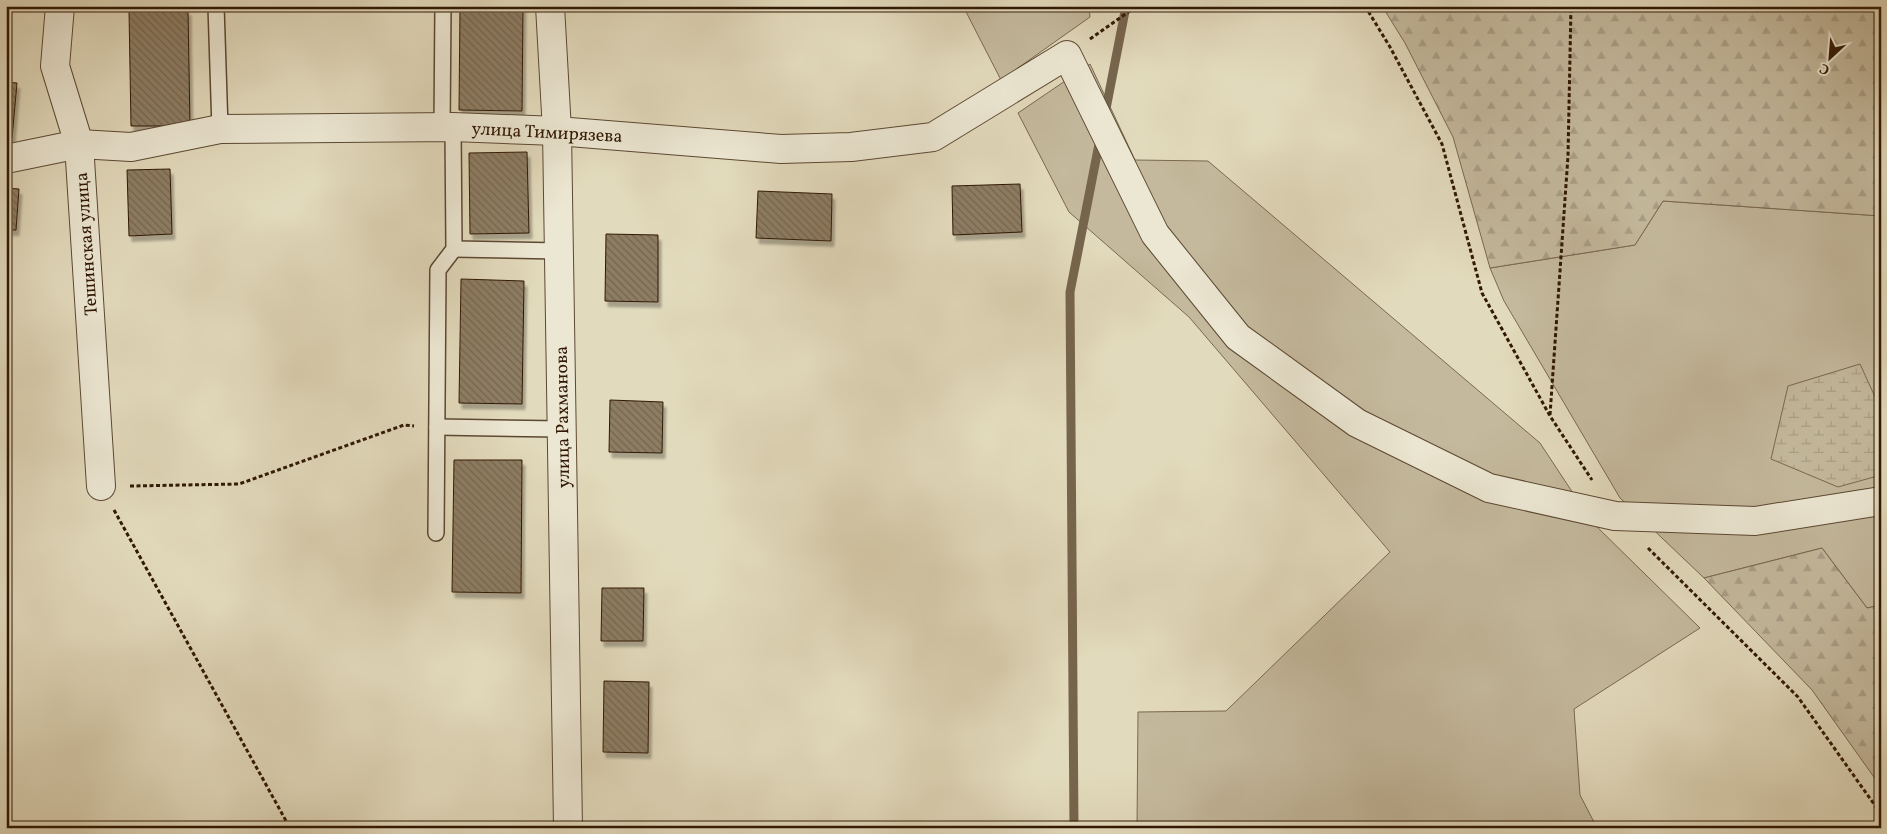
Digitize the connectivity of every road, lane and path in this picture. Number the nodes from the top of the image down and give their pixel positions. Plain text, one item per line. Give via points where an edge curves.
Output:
1 (60, 6) edge
2 (216, 6) edge
3 (443, 6) edge
4 (550, 6) edge
5 (1137, 6) edge
6 (1365, 6) edge
7 (1571, 6) edge
8 (1067, 55) junction
9 (447, 127) junction
10 (220, 129) junction
11 (557, 130) junction
12 (79, 144) junction
13 (6, 159) edge
14 (454, 249) junction
15 (559, 251) junction
16 (1550, 416) junction
17 (437, 426) junction
18 (562, 429) junction
19 (101, 486) junction
20 (1881, 501) edge
21 (1615, 516) junction
22 (436, 533) dead end
23 (1881, 814) edge
24 (290, 828) edge
25 (568, 828) edge

1 - 12 street, Тешинская улица via 55,66
2 - 10 lane
3 - 9 lane
4 - 11 street, улица Рахманова
5 - 8 path
6 - 16 path via 1442,144 1482,293
7 - 16 path via 1568,156
8 - 11 street, улица Тимирязева via 933,137 851,147 781,149
8 - 21 street via 1155,234 1238,337 1357,423 1489,488
9 - 10 street, улица Тимирязева
9 - 11 street, улица Тимирязева
9 - 14 lane
10 - 12 street, улица Тимирязева via 131,147
11 - 15 street, улица Рахманова
12 - 13 street, улица Тимирязева
12 - 19 street, Тешинская улица
14 - 15 lane
14 - 17 lane via 438,270
15 - 18 street, улица Рахманова
16 - 21 path
17 - 18 lane
17 - 19 path via 404,425 239,484
17 - 22 lane
18 - 25 street, улица Рахманова
19 - 24 path
20 - 21 street via 1755,521
21 - 23 path via 1798,697

